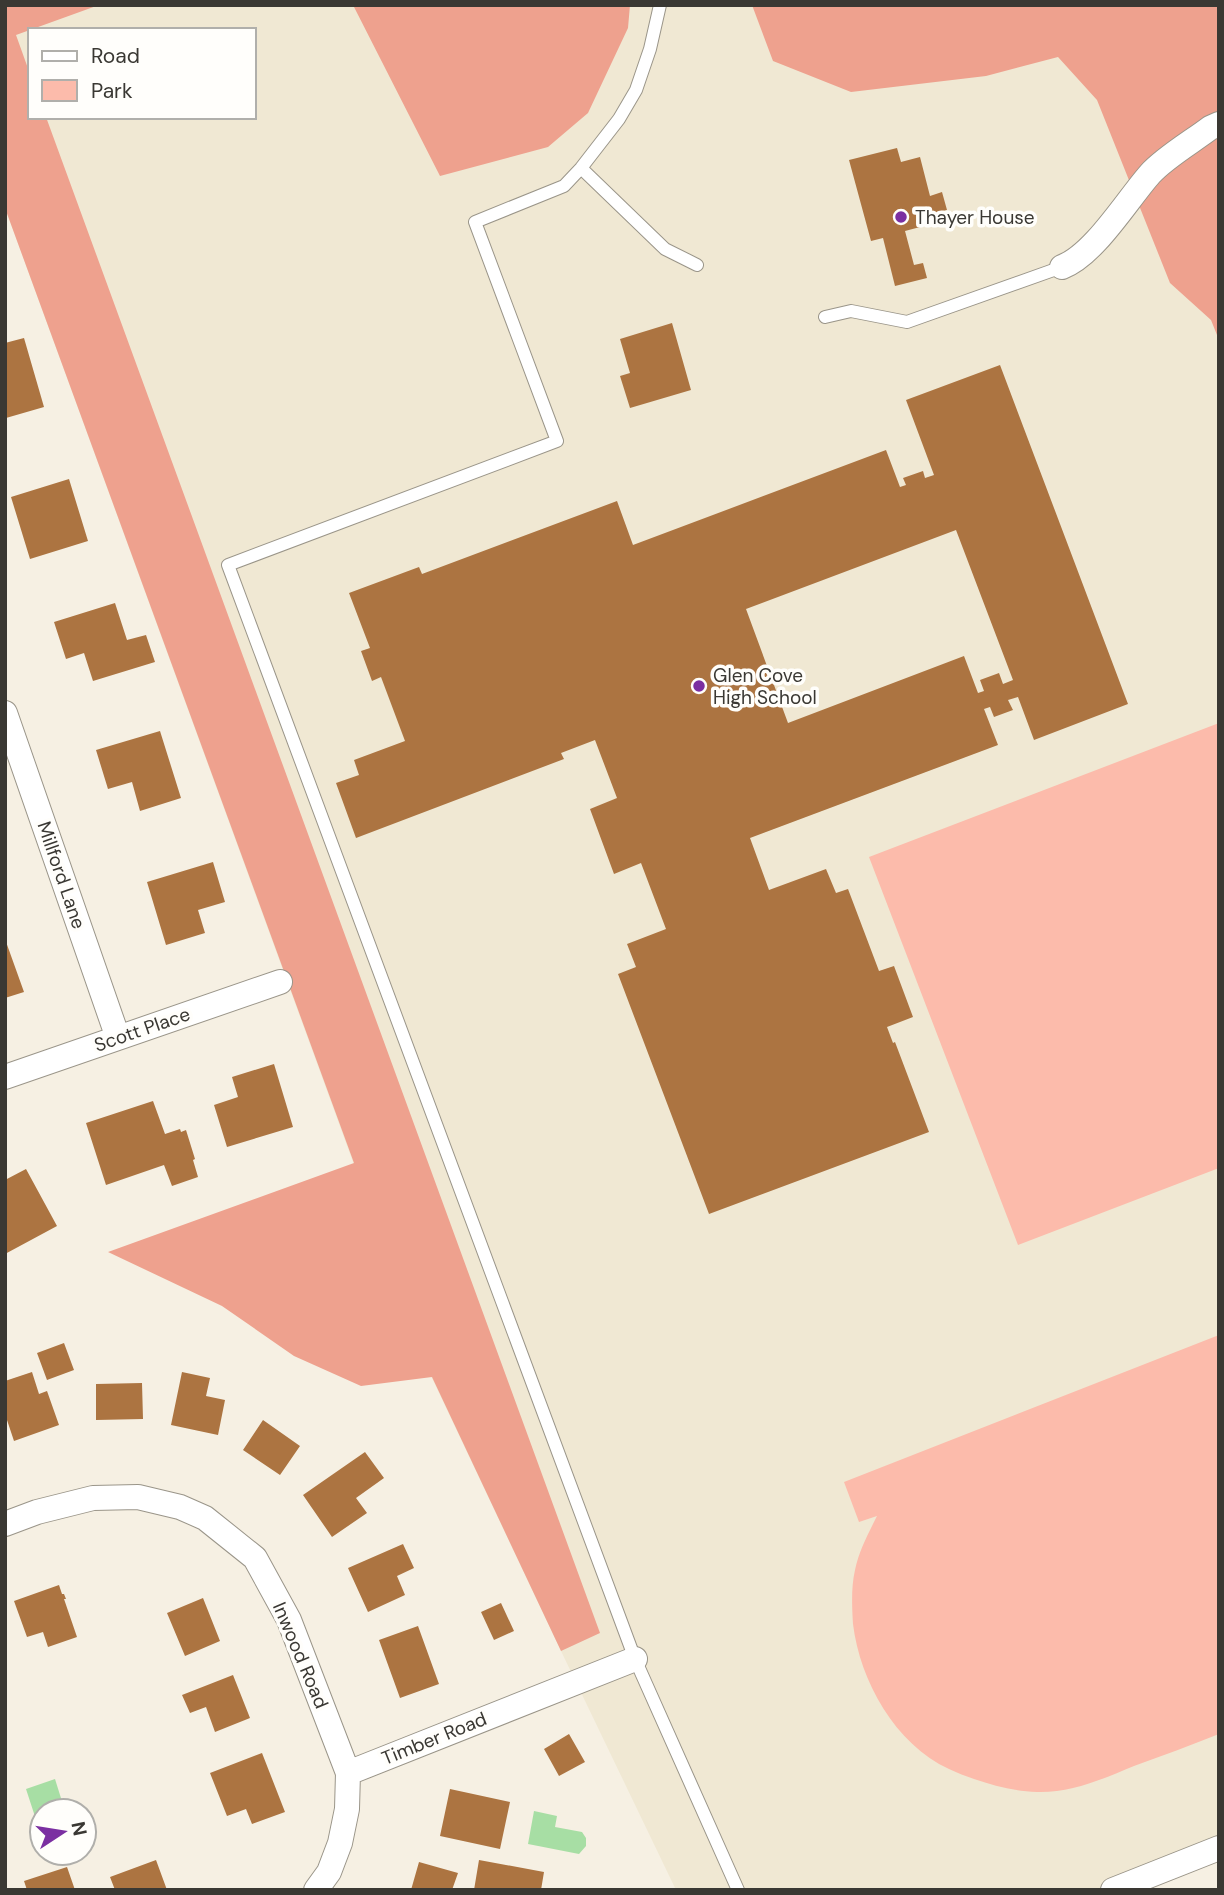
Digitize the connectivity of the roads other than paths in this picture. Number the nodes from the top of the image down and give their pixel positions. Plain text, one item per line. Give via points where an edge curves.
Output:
1 (660, 5) edge
2 (1219, 124) edge
3 (581, 168) junction
4 (698, 265) dead end
5 (1062, 267) joint
6 (825, 317) dead end
7 (5, 713) edge
8 (280, 982) dead end
9 (118, 1038) junction
10 (5, 1077) edge
11 (5, 1524) edge
12 (635, 1659) junction
13 (348, 1773) junction
14 (1219, 1847) edge
15 (316, 1890) edge
16 (738, 1890) edge
17 (1113, 1890) edge

1 - 3 lane via 636,90
2 - 5 street via 1152,171 1092,245
3 - 4 lane via 665,249
3 - 12 lane via 564,186 475,222 557,441 228,565
5 - 6 lane via 907,322 851,311
7 - 9 street, Millford Lane
8 - 9 street, Scott Place
9 - 10 street, Scott Place
11 - 13 street, Inwood Road via 93,1497 138,1497 205,1517 255,1558 289,1620
12 - 13 street, Timber Road
12 - 16 lane
13 - 15 street via 340,1843
14 - 17 street

